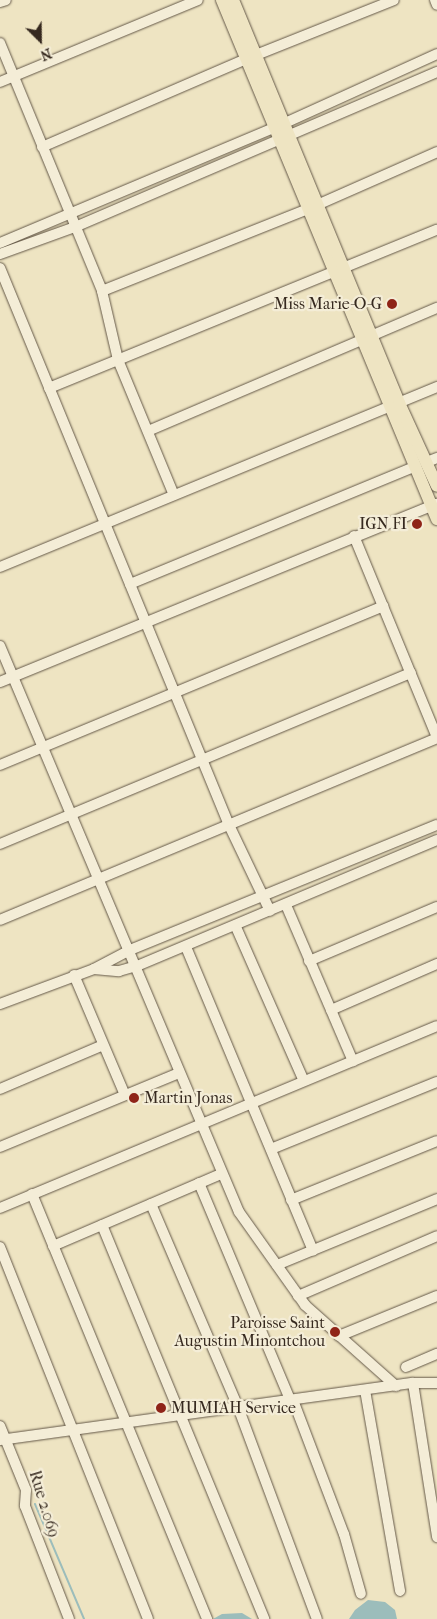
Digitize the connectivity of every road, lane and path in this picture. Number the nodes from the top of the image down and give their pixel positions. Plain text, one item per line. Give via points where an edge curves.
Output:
1 (6, 0) edge
2 (198, 0) edge
3 (222, 0) edge
4 (233, 0) edge
5 (394, 0) edge
6 (435, 0) edge
7 (0, 2) edge
8 (437, 6) edge
9 (0, 43) edge
10 (437, 54) edge
11 (252, 57) junction
12 (437, 72) edge
13 (13, 77) junction
14 (0, 82) edge
15 (279, 125) junction
16 (284, 139) junction
17 (42, 147) junction
18 (437, 152) edge
19 (312, 206) junction
20 (70, 212) junction
21 (75, 228) junction
22 (437, 230) edge
23 (0, 242) edge
24 (0, 254) edge
25 (0, 268) edge
26 (340, 271) junction
27 (102, 291) junction
28 (437, 308) edge
29 (366, 338) junction
30 (118, 360) junction
31 (437, 387) edge
32 (49, 388) junction
33 (395, 405) junction
34 (148, 431) junction
35 (427, 462) edge
36 (437, 486) edge
37 (174, 495) junction
38 (434, 505) edge
39 (437, 518) edge
40 (105, 524) junction
41 (354, 536) junction
42 (0, 568) edge
43 (130, 584) junction
44 (383, 606) junction
45 (145, 622) junction
46 (0, 646) edge
47 (411, 673) junction
48 (13, 677) junction
49 (0, 682) edge
50 (174, 693) junction
51 (437, 738) edge
52 (42, 747) junction
53 (202, 760) junction
54 (0, 765) edge
55 (71, 815) junction
56 (437, 825) edge
57 (229, 826) junction
58 (437, 840) edge
59 (0, 844) edge
60 (98, 880) junction
61 (264, 896) junction
62 (286, 905) junction
63 (437, 907) edge
64 (270, 912) junction
65 (0, 920) edge
66 (236, 927) junction
67 (186, 947) junction
68 (130, 950) junction
69 (309, 960) junction
70 (437, 964) edge
71 (137, 966) junction
72 (94, 969) junction
73 (74, 975) junction
74 (0, 1004) edge
75 (331, 1010) junction
76 (437, 1026) edge
77 (104, 1045) junction
78 (353, 1061) junction
79 (179, 1073) junction
80 (304, 1081) junction
81 (437, 1082) edge
82 (0, 1089) edge
83 (124, 1096) junction
84 (251, 1103) junction
85 (200, 1124) junction
86 (437, 1141) edge
87 (0, 1148) edge
88 (271, 1149) junction
89 (221, 1174) junction
90 (199, 1183) junction
91 (32, 1194) junction
92 (437, 1199) edge
93 (291, 1200) junction
94 (150, 1204) junction
95 (0, 1208) edge
96 (102, 1225) junction
97 (437, 1236) edge
98 (53, 1246) junction
99 (0, 1247) edge
100 (313, 1250) junction
101 (277, 1265) junction
102 (298, 1296) junction
103 (437, 1296) edge
104 (339, 1336) junction
105 (437, 1354) edge
106 (406, 1367) dead end
107 (413, 1383) junction
108 (437, 1383) edge
109 (396, 1386) junction
110 (365, 1390) junction
111 (291, 1400) junction
112 (238, 1407) junction
113 (182, 1415) junction
114 (128, 1422) junction
115 (0, 1426) edge
116 (70, 1430) junction
117 (3, 1440) edge
118 (437, 1538) edge
119 (400, 1590) dead end
120 (361, 1594) dead end
121 (69, 1619) edge
122 (148, 1619) edge
123 (207, 1619) edge
124 (264, 1619) edge
125 (317, 1619) edge

1 - 7 street
2 - 13 street
3 - 11 main road
4 - 11 main road
5 - 11 street
6 - 8 street
9 - 13 street
10 - 15 street
11 - 15 main road
11 - 17 street
12 - 16 street
13 - 14 street
13 - 17 street
15 - 16 main road
15 - 20 street
16 - 19 main road
16 - 21 street
17 - 20 street
18 - 19 street
19 - 26 main road
19 - 27 street
20 - 21 street
20 - 23 street
21 - 24 street
21 - 27 street
22 - 26 street
25 - 32 street
26 - 29 main road
26 - 30 street
27 - 30 street
28 - 29 street
29 - 33 main road
29 - 34 street
30 - 32 street
30 - 34 street
31 - 33 street
32 - 40 street
33 - 35 main road
33 - 37 street
34 - 37 street
35 - 36 main road
35 - 38 main road
35 - 43 street
37 - 40 street
38 - 39 main road
38 - 41 street
40 - 42 street
40 - 43 street
41 - 44 street
41 - 45 street
43 - 45 street
44 - 47 street
44 - 50 street
45 - 48 street
45 - 50 street
46 - 48 street
47 - 51 street
47 - 53 street
48 - 49 street
48 - 52 street
50 - 52 street
50 - 53 street
51 - 57 street
52 - 54 street
52 - 55 street
53 - 55 street
53 - 57 street
55 - 59 street
55 - 60 street
56 - 61 street
57 - 60 street
57 - 61 street
58 - 62 street
60 - 65 street
60 - 68 street
61 - 64 street
61 - 68 street
62 - 64 street
62 - 69 street
63 - 69 street
64 - 66 street
66 - 67 street
66 - 80 street
67 - 71 street
67 - 84 street
68 - 71 street
68 - 72 street
69 - 75 street
70 - 75 street
71 - 72 street via 119,971
71 - 79 street
72 - 73 street
73 - 74 street
73 - 77 street
75 - 78 street
76 - 78 street
77 - 82 street
77 - 83 street
78 - 80 street
79 - 83 street
79 - 85 street
80 - 84 street
81 - 88 street
83 - 87 street
84 - 85 street
84 - 88 street
85 - 89 street
85 - 91 street
86 - 93 street
88 - 93 street
89 - 90 street
89 - 101 street via 239,1212
90 - 94 street
90 - 111 street
91 - 95 street
91 - 98 street
92 - 100 street
93 - 100 street
94 - 96 street
94 - 112 street
96 - 98 street
96 - 113 street
97 - 102 street
98 - 114 street
99 - 116 street
100 - 101 street
101 - 102 street
102 - 104 street
103 - 104 street
104 - 109 street
105 - 106 street
107 - 108 street
107 - 109 street
107 - 118 street
109 - 110 street
110 - 111 street
110 - 119 street
111 - 112 street
111 - 120 street via 344,1534
112 - 113 street
112 - 125 street
113 - 114 street
113 - 124 street
114 - 116 street
114 - 123 street
115 - 117 street, Rue 2.069
116 - 117 street
116 - 122 street
117 - 121 street, Rue 2.069 via 26,1490 25,1506

